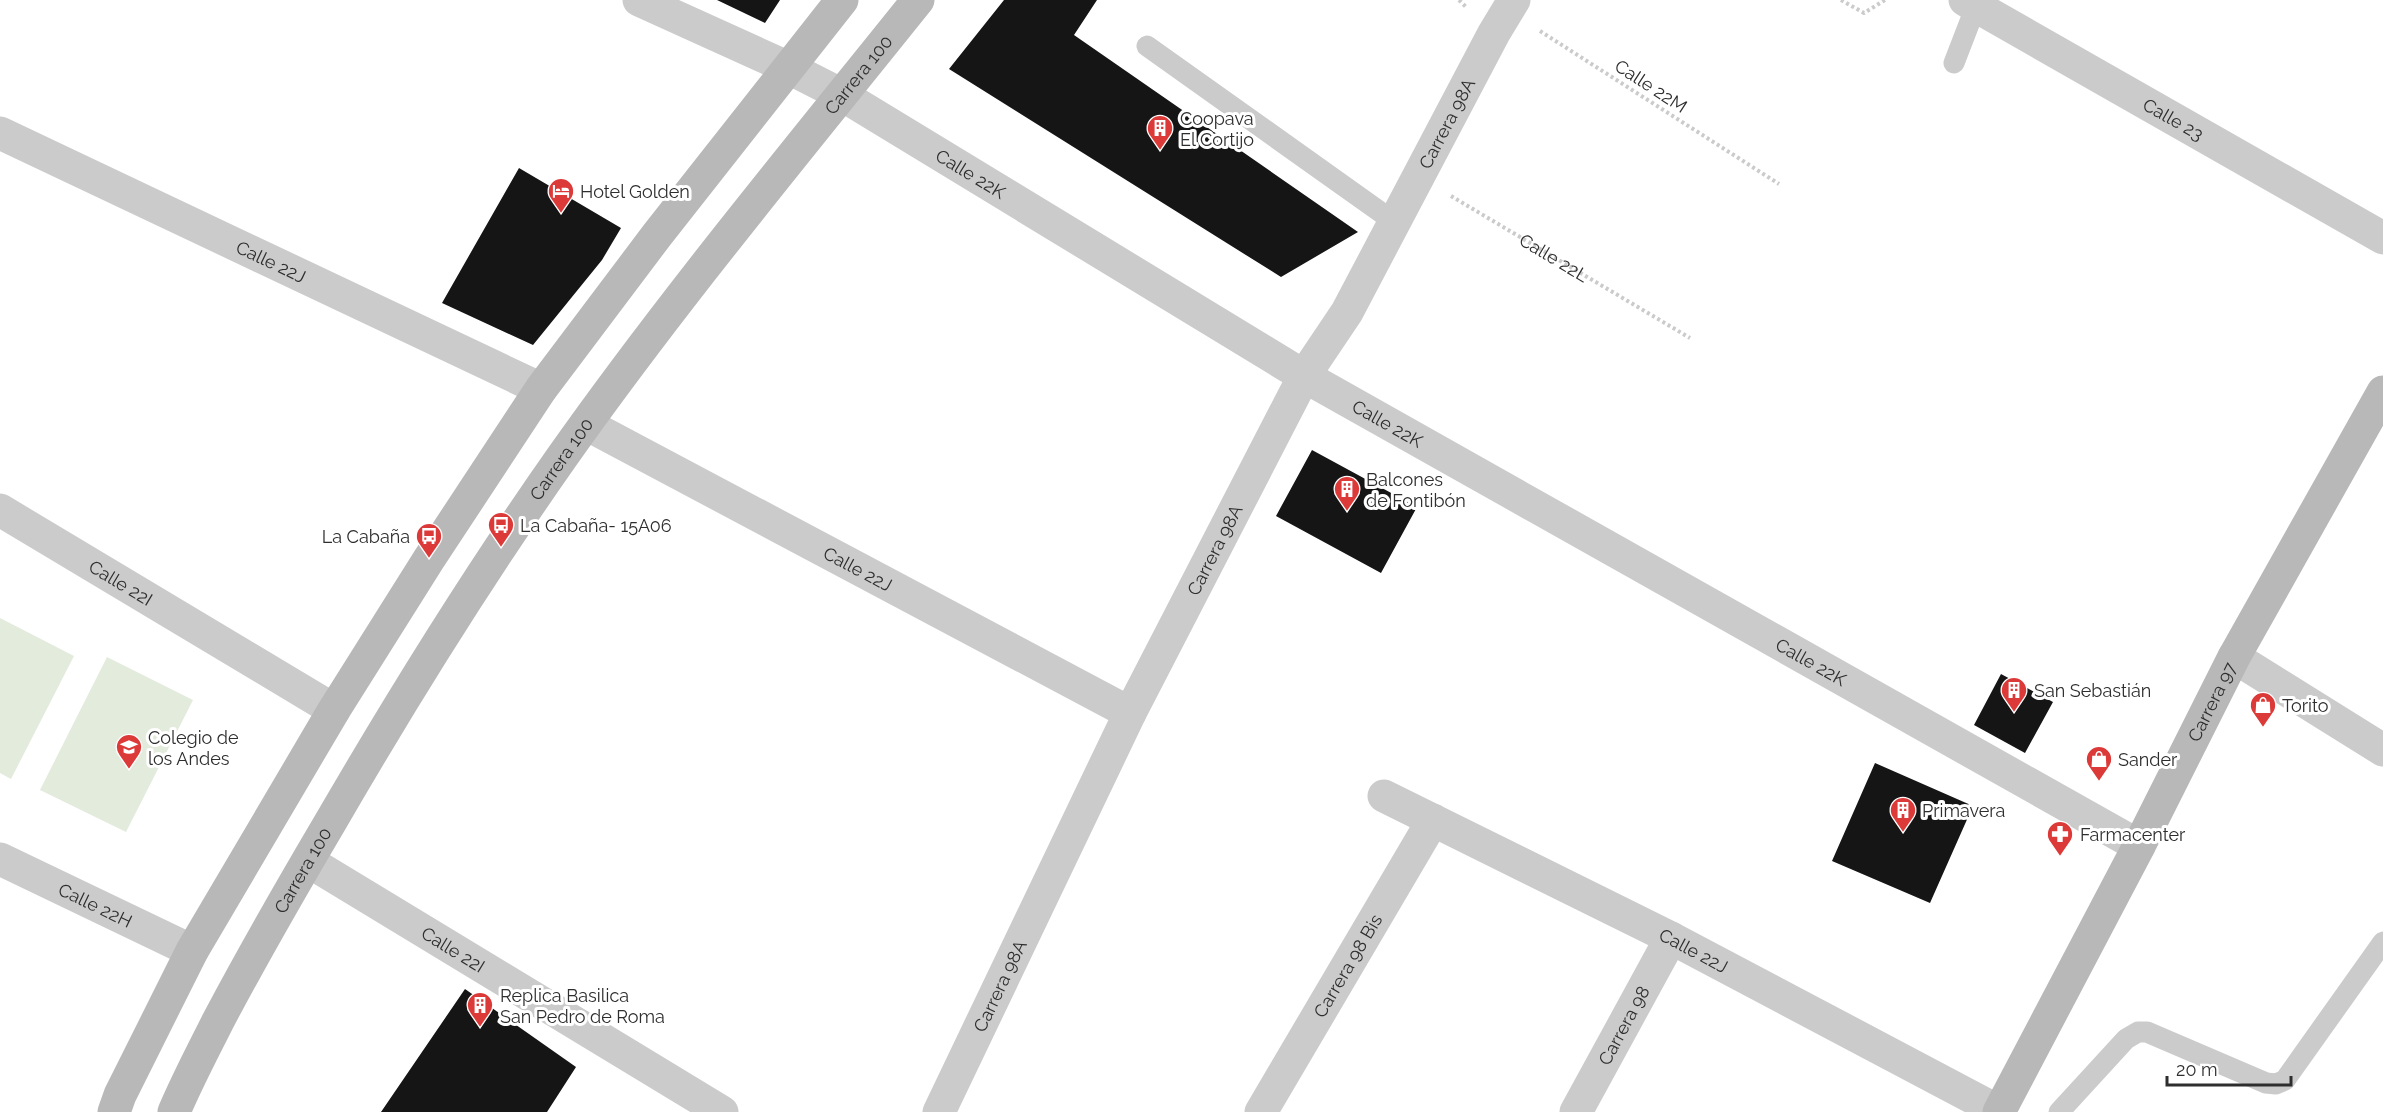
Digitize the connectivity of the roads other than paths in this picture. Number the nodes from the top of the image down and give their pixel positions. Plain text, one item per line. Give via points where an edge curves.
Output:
1 (639, 0) edge
2 (842, 0) edge
3 (918, 0) edge
4 (1970, 3) edge
5 (1511, 5) edge
6 (1147, 46) dead end
7 (1954, 63) dead end
8 (789, 68) junction
9 (842, 95) junction
10 (0, 133) edge
11 (1393, 221) junction
12 (2383, 238) edge
13 (1304, 375) junction
14 (541, 389) junction
15 (2383, 392) edge
16 (586, 424) junction
17 (0, 510) edge
18 (2234, 657) junction
19 (334, 710) junction
20 (1130, 713) junction
21 (2383, 750) edge
22 (1384, 796) dead end
23 (1433, 820) junction
24 (2139, 846) junction
25 (0, 859) edge
26 (308, 861) junction
27 (1671, 938) junction
28 (2383, 942) edge
29 (192, 951) junction
30 (114, 1112) edge
31 (174, 1112) edge
32 (722, 1112) edge
33 (939, 1112) edge
34 (1261, 1112) edge
35 (1576, 1112) edge
36 (1999, 1112) edge
37 (2059, 1112) edge

1 - 8 street, Calle 22K
2 - 8 main road
3 - 9 main road, Carrera 100
4 - 7 lane
4 - 12 street, Calle 23
5 - 11 street, Carrera 98A
6 - 11 lane
8 - 9 street, Calle 22K
8 - 14 main road
9 - 13 street, Calle 22K
9 - 16 main road, Carrera 100
10 - 14 street, Calle 22J
11 - 13 street, Carrera 98A via 1347,312
13 - 20 street, Carrera 98A
13 - 24 street, Calle 22K
14 - 19 main road
15 - 18 main road, Carrera 97
16 - 20 street, Calle 22J
16 - 26 main road, Carrera 100 via 407,691
17 - 19 street, Calle 22I
18 - 21 street
18 - 24 main road, Carrera 97
19 - 29 main road
20 - 33 street, Carrera 98A
22 - 23 street, Calle 22J
23 - 27 street, Calle 22J
23 - 34 street, Carrera 98 Bis
24 - 36 main road, Carrera 97
25 - 29 street, Calle 22H
26 - 31 main road, Carrera 100 via 246,969
26 - 32 street, Calle 22I
27 - 35 street, Carrera 98
27 - 36 street, Calle 22J
28 - 37 lane via 2285,1080 2266,1083 2147,1032 2138,1032 2126,1039
29 - 30 main road

